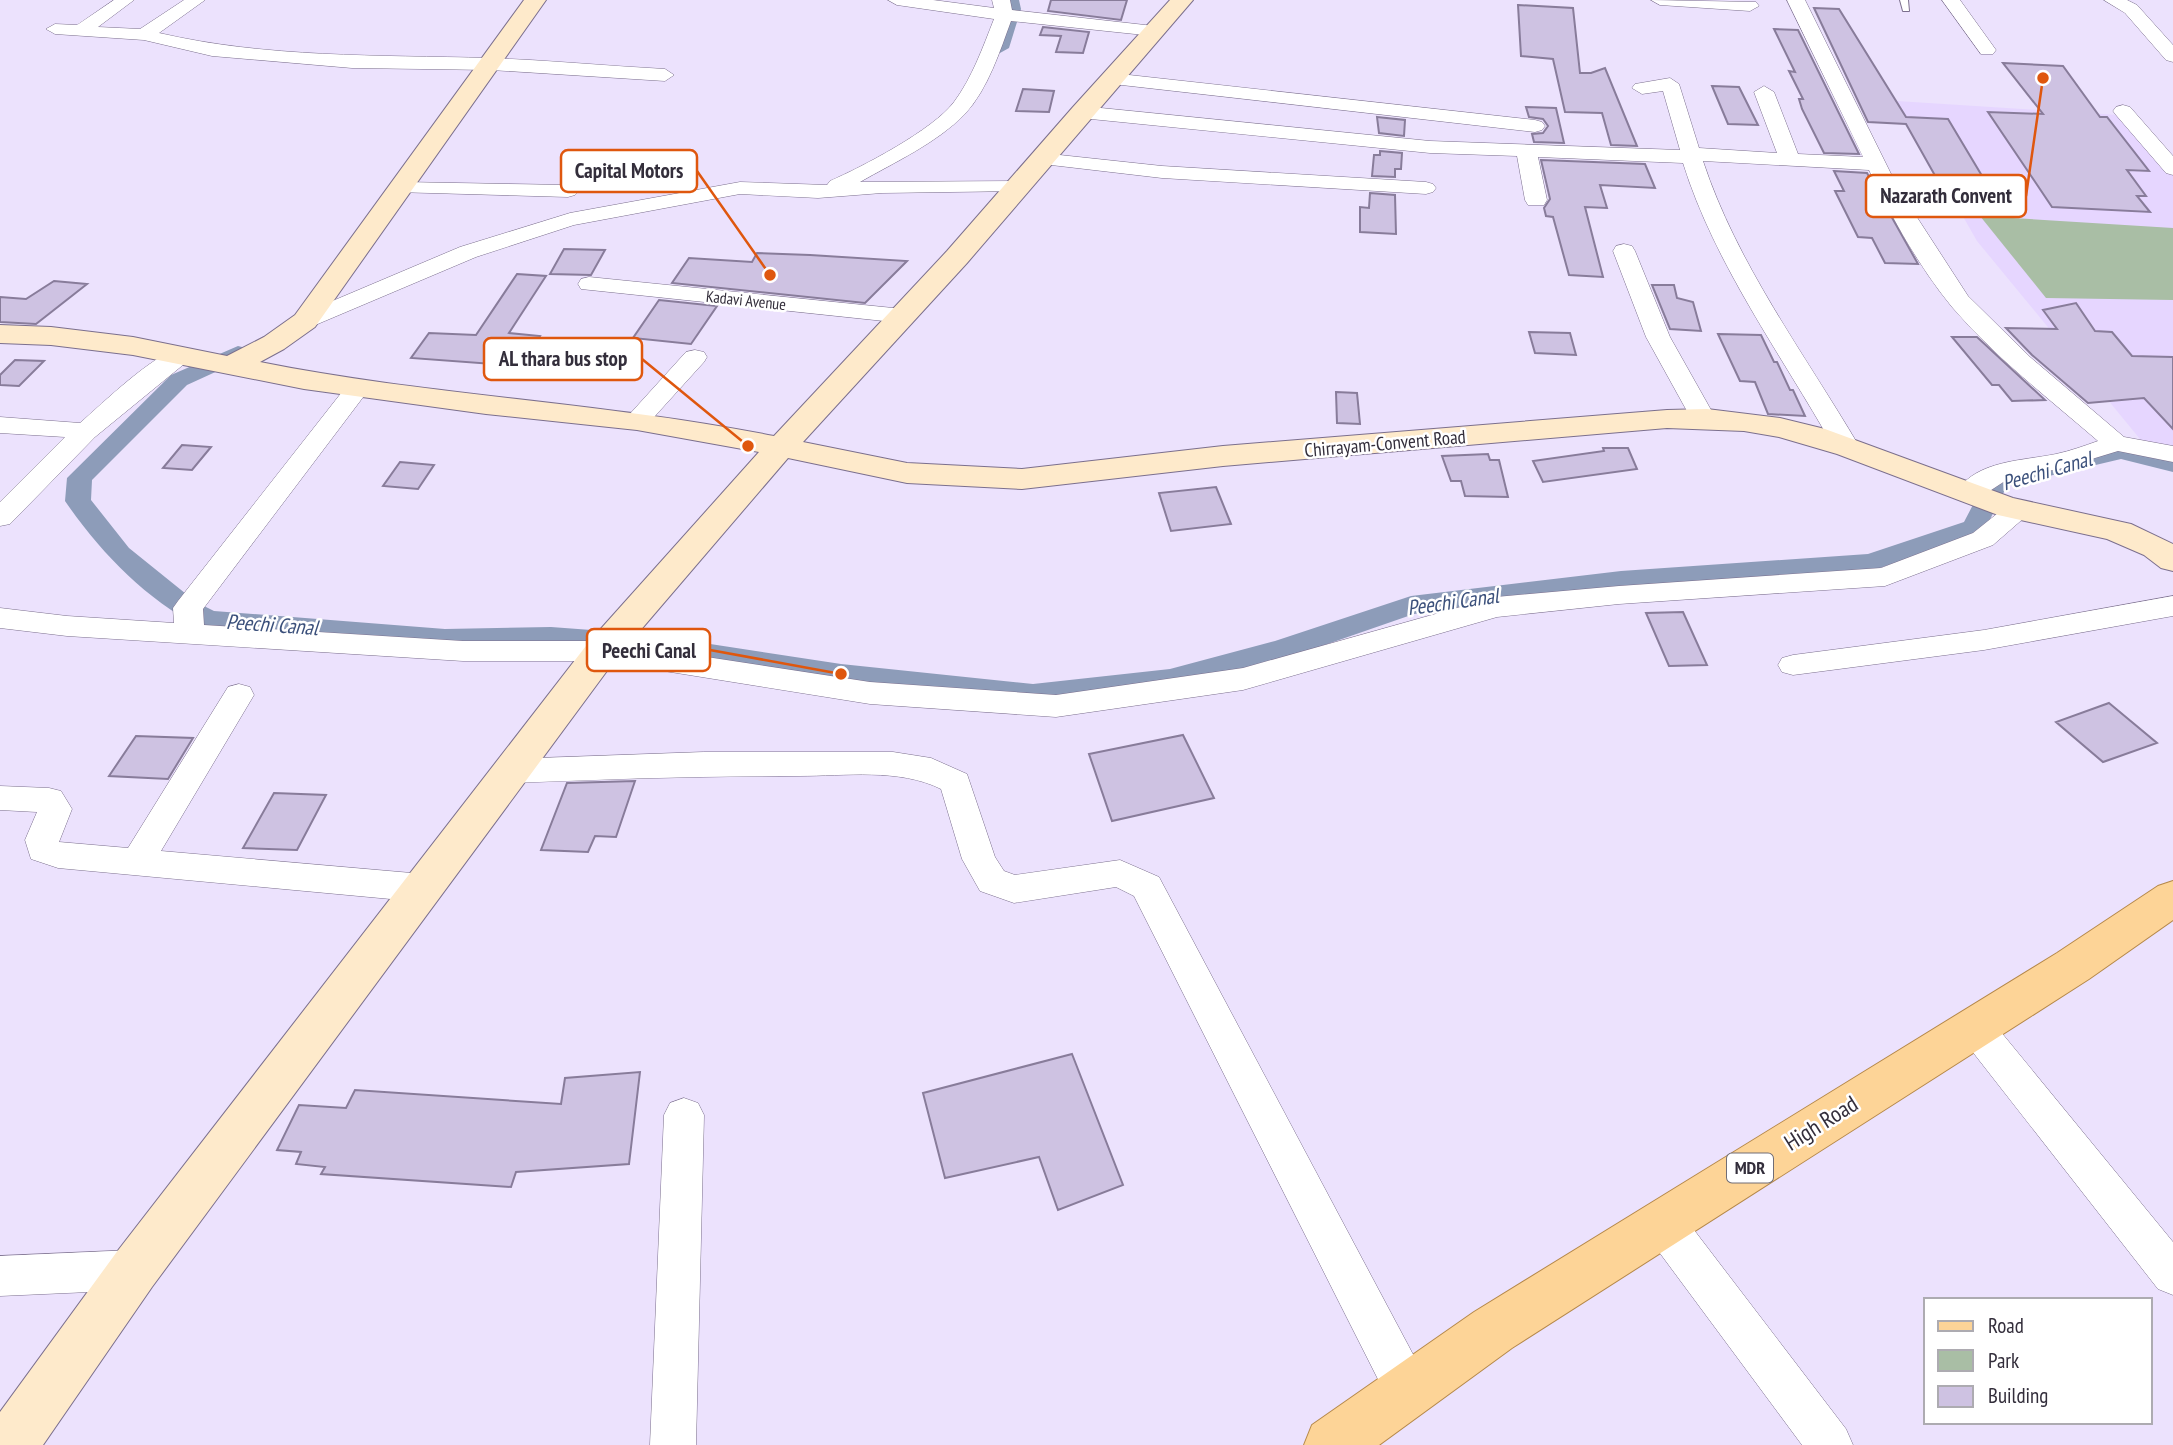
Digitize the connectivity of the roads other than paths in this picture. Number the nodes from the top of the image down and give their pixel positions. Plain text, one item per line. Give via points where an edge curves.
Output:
1 (125, 0) edge
2 (196, 0) edge
3 (535, 0) edge
4 (897, 0) edge
5 (1182, 0) edge
6 (1660, 0) edge
7 (1796, 0) edge
8 (1951, 0) edge
9 (2113, 0) edge
10 (1751, 6) dead end
11 (1009, 10) edge
12 (55, 30) dead end
13 (80, 31) junction
14 (1154, 31) junction
15 (144, 35) junction
16 (1987, 50) dead end
17 (2173, 56) edge
18 (491, 64) junction
19 (665, 75) dead end
20 (1111, 79) junction
21 (1642, 88) dead end
22 (1764, 92) dead end
23 (2123, 111) dead end
24 (1081, 112) junction
25 (1535, 126) dead end
26 (1430, 147) junction
27 (1527, 150) junction
28 (1693, 155) junction
29 (1041, 159) junction
30 (1790, 159) junction
31 (1875, 164) junction
32 (2173, 169) edge
33 (1017, 187) junction
34 (402, 188) junction
35 (568, 191) dead end
36 (818, 192) junction
37 (1536, 200) dead end
38 (1623, 251) dead end
39 (589, 284) dead end
40 (902, 316) junction
41 (290, 331) junction
42 (0, 334) edge
43 (695, 356) dead end
44 (211, 361) junction
45 (358, 388) junction
46 (1702, 417) junction
47 (637, 421) junction
48 (0, 425) edge
49 (85, 431) junction
50 (2116, 443) junction
51 (1846, 446) junction
52 (781, 447) junction
53 (2173, 454) edge
54 (1992, 501) junction
55 (0, 518) edge
56 (2173, 560) edge
57 (2173, 607) edge
58 (0, 618) edge
59 (190, 634) junction
60 (610, 643) junction
61 (1793, 665) dead end
62 (239, 695) dead end
63 (511, 771) junction
64 (0, 798) edge
65 (137, 862) junction
66 (422, 888) junction
67 (2173, 898) edge
68 (1974, 1026) junction
69 (684, 1115) dead end
70 (1663, 1223) junction
71 (134, 1270) junction
72 (2173, 1275) edge
73 (0, 1276) edge
74 (1408, 1391) junction
75 (10, 1445) edge
76 (673, 1445) edge
77 (1332, 1445) edge
78 (1830, 1445) edge

1 - 13 street
2 - 15 street
3 - 18 street
4 - 11 street
5 - 14 street
6 - 10 street
7 - 31 street
8 - 16 street
9 - 17 street via 2131,9
11 - 14 street
11 - 36 street via 960,108 939,128 853,178
12 - 13 street
13 - 15 street
14 - 20 street
15 - 18 street via 212,51 352,62
18 - 19 street
18 - 34 street
20 - 24 street
20 - 25 street
21 - 28 street via 1670,84
22 - 30 street
23 - 32 street
24 - 26 street
24 - 29 street
26 - 27 street
26 - 29 street via 1426,197
27 - 28 street
27 - 37 street
28 - 30 street
28 - 51 street via 1717,223
29 - 33 street
30 - 31 street
31 - 50 street via 1960,301 2021,362
33 - 36 street
33 - 40 street
34 - 35 street
34 - 41 street
36 - 41 street via 740,188 570,219 468,253
38 - 46 street via 1658,337
39 - 40 street, Kadavi Avenue
40 - 52 street
41 - 44 street
42 - 44 street, Chirrayam-Convent Road via 133,346
43 - 47 street
44 - 45 street, Chirrayam-Convent Road
44 - 49 street via 135,387
45 - 47 street, Chirrayam-Convent Road
45 - 59 street via 188,608
46 - 51 street, Chirrayam-Convent Road via 1761,422
46 - 52 street, Chirrayam-Convent Road via 1236,455 1022,479 907,473
47 - 52 street, Chirrayam-Convent Road
48 - 49 street
49 - 55 street
50 - 53 street
50 - 54 street via 1988,477
51 - 54 street, Chirrayam-Convent Road
52 - 60 street
54 - 56 street, Chirrayam-Convent Road via 2138,537
54 - 60 street via 1983,539 1885,577 1496,607 1243,679 1056,706 870,693
57 - 61 street via 1984,640
58 - 59 street
59 - 60 street via 463,651
60 - 63 street
62 - 65 street
63 - 66 street
63 - 74 street via 705,764 893,764 931,770 955,782 979,859 992,881 1014,889 1120,873 1147,887
64 - 65 street via 49,800 55,809 42,840 43,850
65 - 66 street
66 - 71 street
67 - 68 main road, High Road / MDR via 2073,967
68 - 70 main road, High Road / MDR
68 - 72 street
69 - 76 street
70 - 74 main road, High Road / MDR via 1493,1330
70 - 78 street
71 - 73 street
71 - 75 street
74 - 77 main road, High Road / MDR

